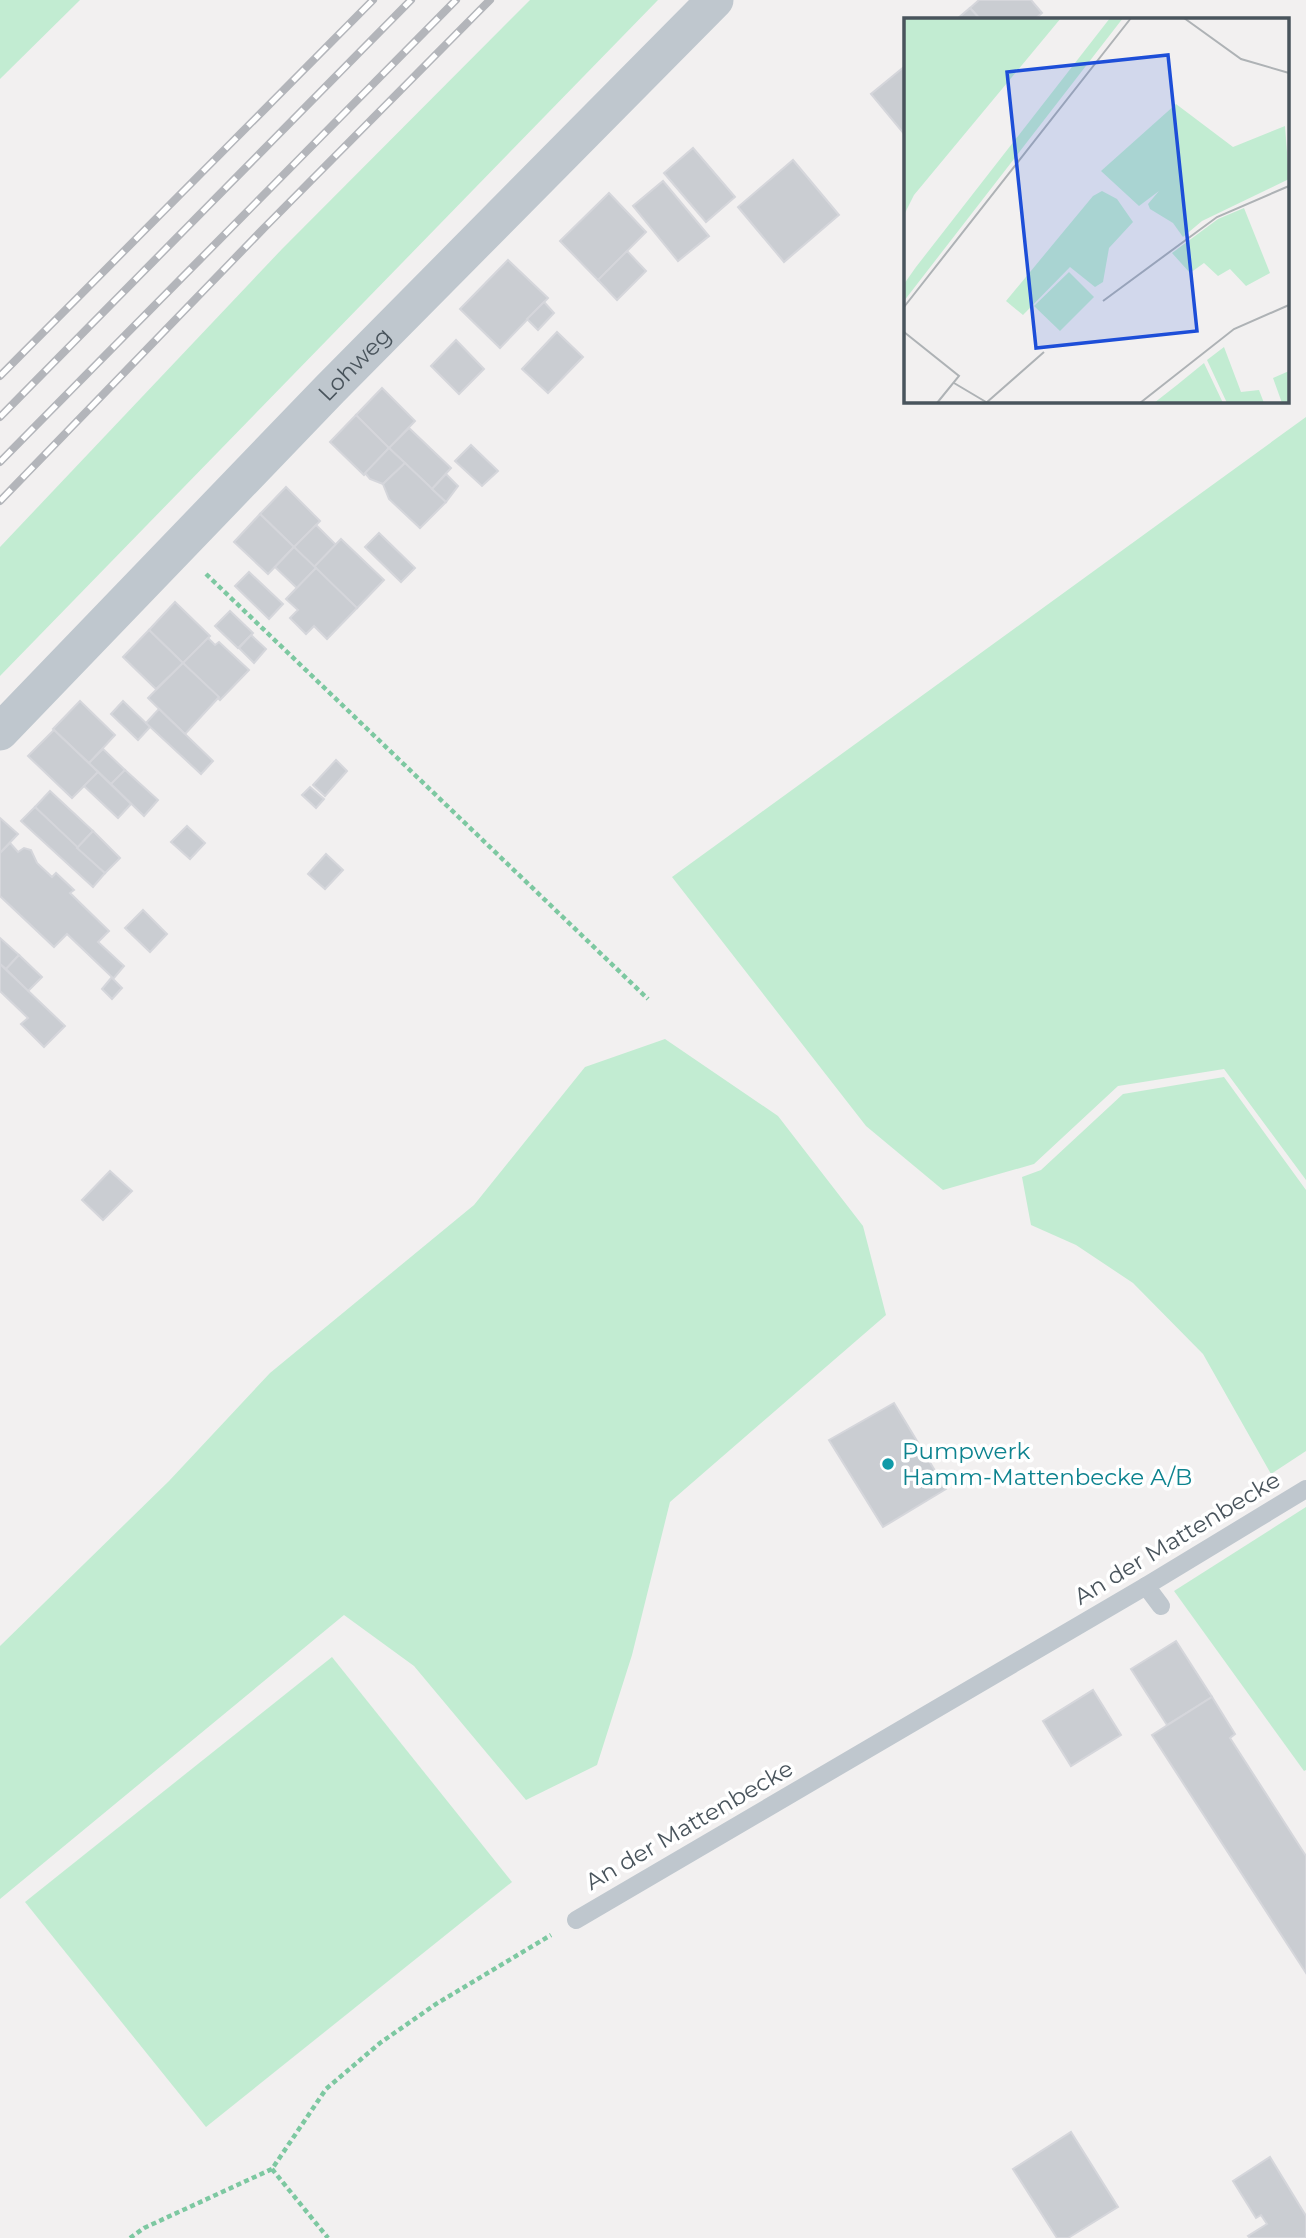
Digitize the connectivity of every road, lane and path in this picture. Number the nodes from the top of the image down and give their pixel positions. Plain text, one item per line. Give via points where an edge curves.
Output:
1 (715, 0) edge
2 (178, 547) junction
3 (0, 732) edge
4 (648, 999) dead end
5 (1306, 1489) edge
6 (1146, 1586) junction
7 (1161, 1606) dead end
8 (576, 1920) joint
9 (272, 2169) junction
10 (130, 2238) edge
11 (328, 2238) edge

1 - 2 street, Lohweg
2 - 3 street, Lohweg
2 - 4 path
5 - 6 lane, An der Mattenbecke
6 - 7 lane
6 - 8 lane, An der Mattenbecke
8 - 9 path, An der Mattenbecke via 380,2043 326,2089
9 - 10 path
9 - 11 path

